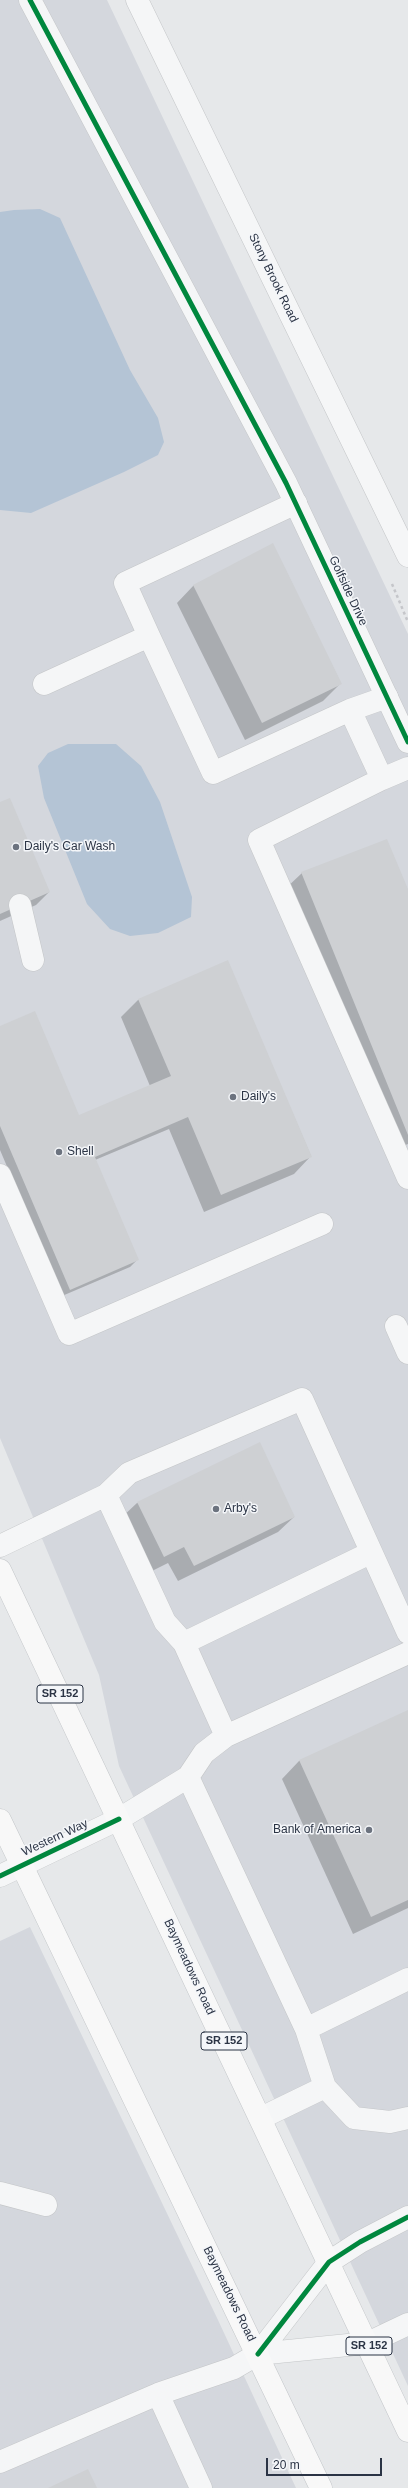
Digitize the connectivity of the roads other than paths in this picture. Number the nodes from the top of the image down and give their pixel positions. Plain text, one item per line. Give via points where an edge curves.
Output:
1 (30, 0) edge
2 (137, 0) edge
3 (296, 503) junction
4 (408, 556) edge
5 (149, 636) junction
6 (44, 684) dead end
7 (387, 697) junction
8 (350, 710) junction
9 (408, 742) edge
10 (408, 768) edge
11 (382, 779) junction
12 (20, 905) dead end
13 (33, 960) dead end
14 (0, 1175) edge
15 (408, 1178) edge
16 (322, 1224) dead end
17 (396, 1326) dead end
18 (408, 1353) edge
19 (106, 1495) junction
20 (0, 1546) edge
21 (370, 1553) junction
22 (0, 1570) edge
23 (408, 1634) edge
24 (184, 1643) junction
25 (408, 1653) edge
26 (226, 1736) junction
27 (188, 1777) junction
28 (119, 1819) junction
29 (0, 1820) edge
30 (22, 1864) junction
31 (0, 1876) edge
32 (408, 1979) edge
33 (306, 2029) junction
34 (324, 2087) junction
35 (261, 2118) junction
36 (408, 2118) edge
37 (0, 2193) edge
38 (46, 2204) dead end
39 (408, 2217) edge
40 (329, 2262) junction
41 (408, 2324) edge
42 (368, 2343) junction
43 (258, 2354) junction
44 (158, 2394) junction
45 (408, 2431) edge
46 (0, 2462) edge
47 (201, 2488) edge
48 (321, 2488) edge

1 - 3 street, Golfside Drive
2 - 4 street, Stony Brook Road
3 - 5 street via 125,583
3 - 7 street, Golfside Drive
5 - 6 street
5 - 8 street via 213,773
7 - 8 street
7 - 9 street, Golfside Drive
8 - 11 street
10 - 11 street
11 - 15 street via 259,840
12 - 13 street
14 - 16 street via 69,1334
17 - 18 street
19 - 20 street
19 - 21 street via 129,1473 302,1399
19 - 24 street via 165,1622
21 - 23 street
21 - 24 street
22 - 28 main road, Baymeadows Road / SR 152
24 - 26 street
25 - 26 street
26 - 27 street via 204,1753
27 - 28 street, Western Way
27 - 33 street
28 - 30 street, Western Way
28 - 35 main road, Baymeadows Road / SR 152
29 - 30 main road, Baymeadows Road
30 - 31 street, Western Way
30 - 43 main road, Baymeadows Road
32 - 33 street
33 - 34 street
34 - 35 street
34 - 36 street via 354,2118 390,2122
35 - 40 main road, Baymeadows Road / SR 152
37 - 38 street
39 - 40 street
40 - 42 main road, Baymeadows Road / SR 152
40 - 43 street
41 - 42 street
42 - 43 street
42 - 45 main road, Baymeadows Road / SR 152
43 - 44 street via 234,2368
43 - 48 main road, Baymeadows Road
44 - 46 street
44 - 47 street

